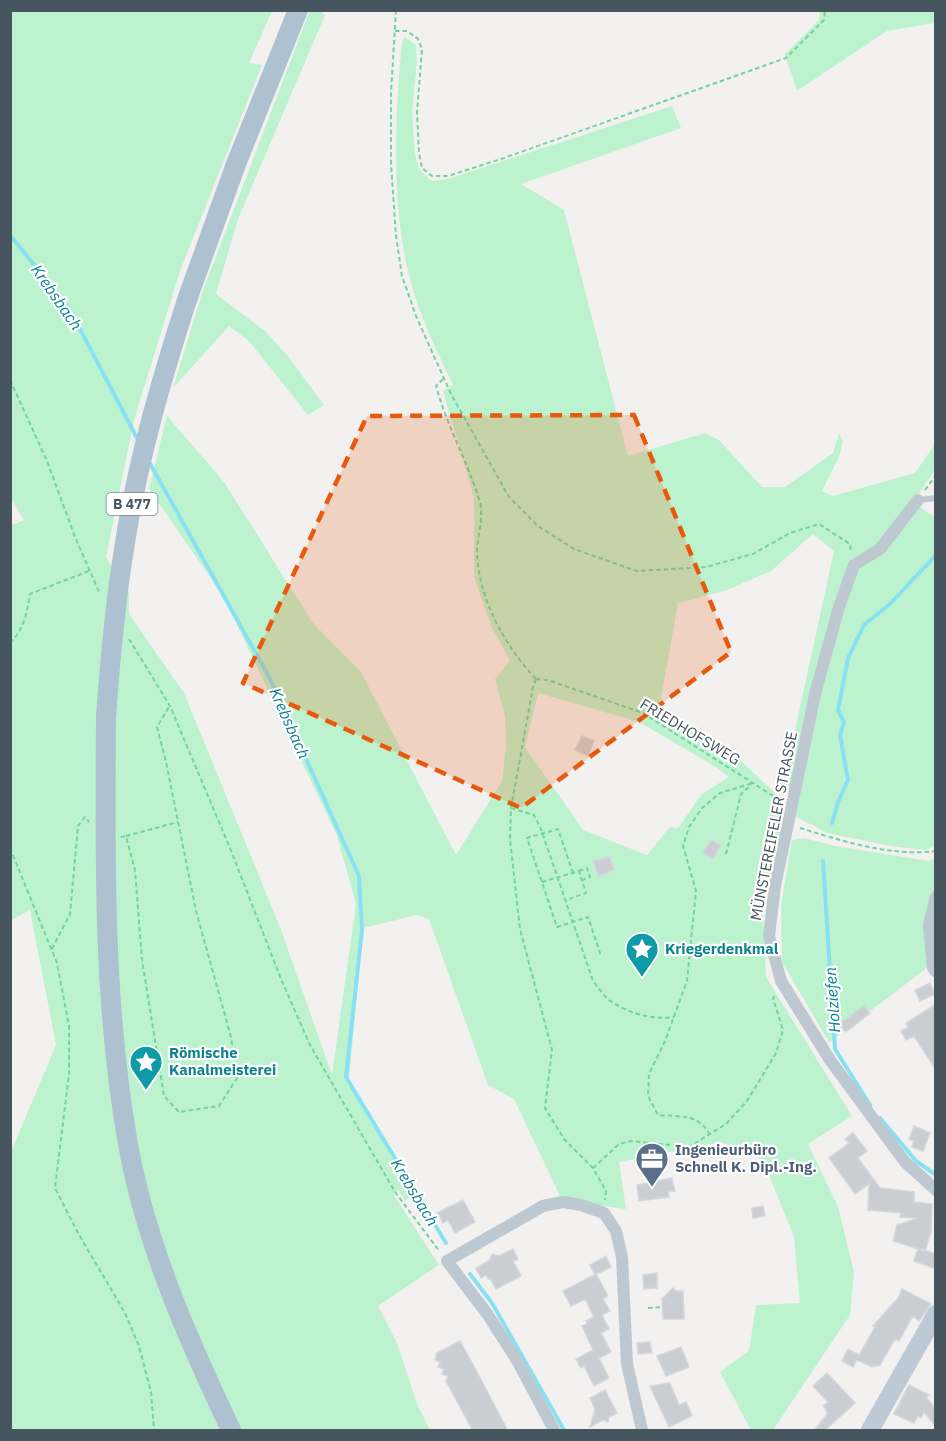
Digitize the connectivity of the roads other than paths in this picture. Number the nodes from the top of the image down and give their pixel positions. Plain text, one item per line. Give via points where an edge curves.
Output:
1 (298, 10) edge
2 (936, 498) edge
3 (918, 500) joint
4 (936, 897) edge
5 (936, 972) edge
6 (936, 1190) edge
7 (936, 1314) edge
8 (231, 1431) edge
9 (554, 1431) edge
10 (642, 1431) edge
11 (870, 1431) edge

1 - 8 main road, B 477, bridge via 188,297 146,436 115,608 106,717 112,1024 128,1146 147,1223 176,1309
2 - 3 lane
3 - 6 street, MÜNSTEREIFELER STRASSE via 880,549 854,565 839,607 816,690 775,886 769,936 781,981 830,1060 905,1162
4 - 5 street via 929,925
7 - 11 main road
9 - 10 street via 518,1362 447,1261 543,1206 563,1202 604,1213 616,1231 622,1257 627,1364

